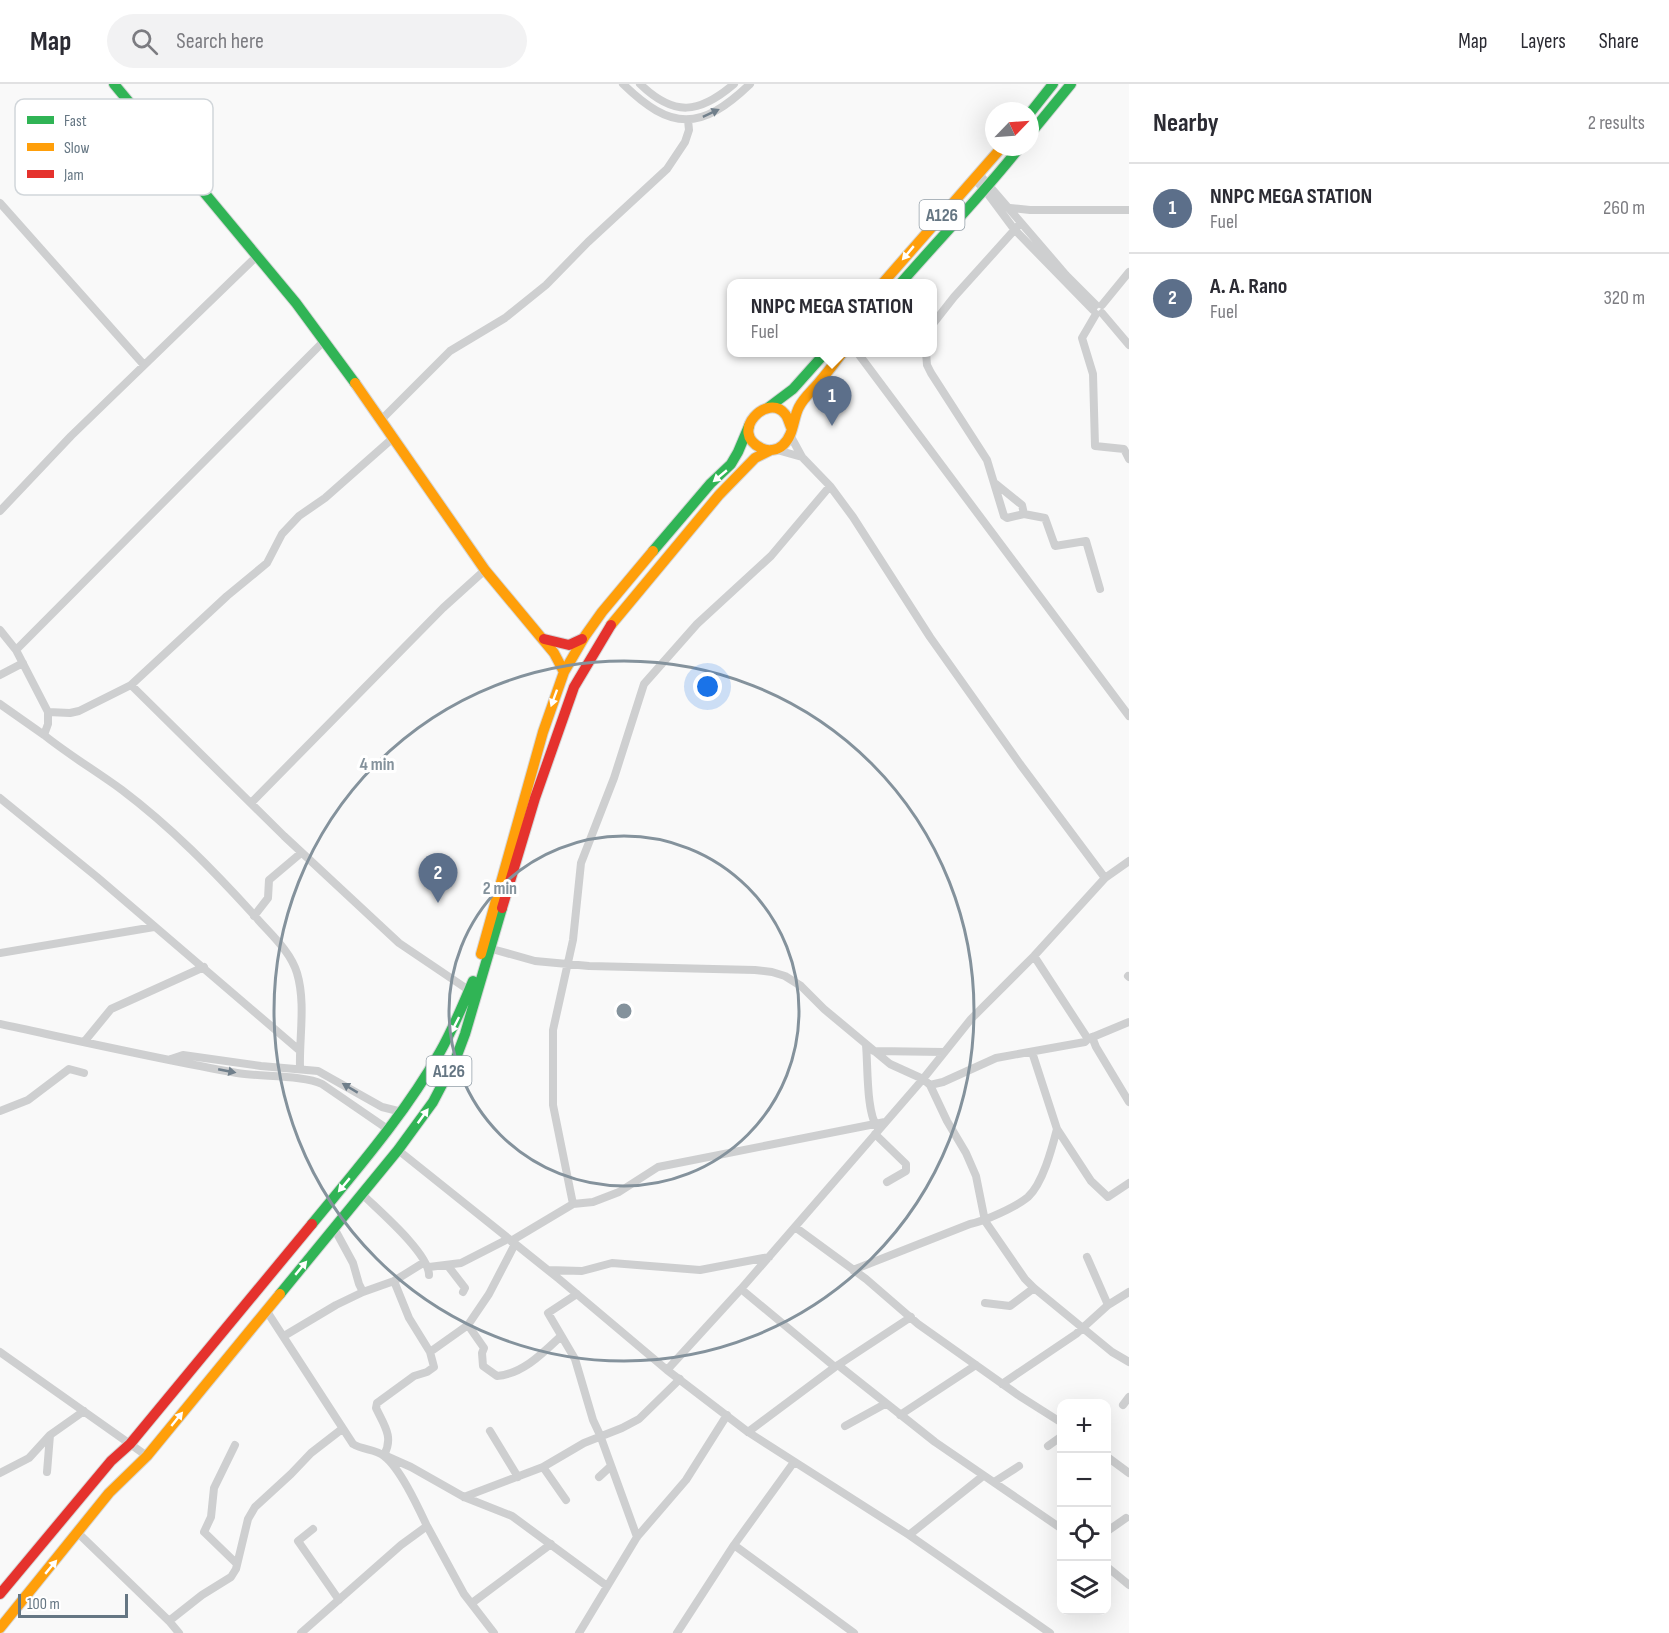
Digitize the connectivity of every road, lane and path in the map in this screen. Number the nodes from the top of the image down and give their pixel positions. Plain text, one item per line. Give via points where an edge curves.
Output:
1 (114, 84) edge
2 (623, 84) edge
3 (640, 84) edge
4 (734, 84) edge
5 (750, 84) edge
6 (1053, 84) edge
7 (1071, 84) edge
8 (126, 99) edge
9 (1039, 102) edge
10 (688, 120) junction
11 (1039, 123) edge
12 (995, 156) edge
13 (1013, 156) edge
14 (978, 178) junction
15 (988, 188) junction
16 (206, 195) edge
17 (0, 203) edge
18 (1010, 208) junction
19 (1129, 210) edge
20 (1021, 223) junction
21 (1014, 229) junction
22 (257, 256) junction
23 (1129, 272) edge
24 (886, 279) edge
25 (904, 279) edge
26 (1098, 310) junction
27 (937, 318) edge
28 (324, 341) junction
29 (1129, 345) edge
30 (822, 357) edge
31 (839, 357) edge
32 (861, 357) edge
33 (926, 357) edge
34 (144, 365) junction
35 (769, 407) junction
36 (381, 420) junction
37 (749, 426) junction
38 (791, 431) junction
39 (393, 438) junction
40 (773, 449) junction
41 (802, 457) junction
42 (1129, 459) edge
43 (996, 484) junction
44 (830, 486) junction
45 (0, 511) edge
46 (1024, 514) junction
47 (485, 570) junction
48 (1100, 589) dead end
49 (0, 630) edge
50 (585, 636) junction
51 (541, 638) junction
52 (16, 650) junction
53 (22, 663) junction
54 (564, 672) junction
55 (0, 675) edge
56 (131, 685) junction
57 (0, 704) edge
58 (48, 712) junction
59 (1129, 716) edge
60 (44, 735) junction
61 (0, 798) edge
62 (250, 803) junction
63 (302, 853) junction
64 (1129, 861) edge
65 (1105, 878) junction
66 (254, 916) junction
67 (154, 927) junction
68 (492, 949) junction
69 (0, 953) edge
70 (1034, 956) junction
71 (568, 964) junction
72 (204, 967) junction
73 (470, 991) junction
74 (1129, 1022) edge
75 (0, 1024) edge
76 (1090, 1038) junction
77 (84, 1042) junction
78 (866, 1045) junction
79 (299, 1050) junction
80 (874, 1051) junction
81 (944, 1052) junction
82 (1032, 1052) junction
83 (170, 1060) junction
84 (300, 1068) junction
85 (84, 1074) dead end
86 (923, 1079) junction
87 (930, 1085) junction
88 (1129, 1102) edge
89 (0, 1111) edge
90 (403, 1112) junction
91 (876, 1129) junction
92 (1057, 1129) junction
93 (389, 1130) junction
94 (398, 1150) junction
95 (886, 1182) dead end
96 (1129, 1183) edge
97 (362, 1194) junction
98 (573, 1204) junction
99 (985, 1221) junction
100 (795, 1227) junction
101 (334, 1228) junction
102 (511, 1241) junction
103 (769, 1257) junction
104 (1087, 1257) dead end
105 (448, 1266) junction
106 (548, 1270) junction
107 (853, 1270) junction
108 (429, 1271) junction
109 (394, 1281) junction
110 (1034, 1288) junction
111 (741, 1289) junction
112 (363, 1292) junction
113 (463, 1292) dead end
114 (577, 1294) junction
115 (1127, 1294) edge
116 (985, 1303) dead end
117 (1108, 1305) junction
118 (1129, 1306) edge
119 (266, 1309) junction
120 (911, 1317) junction
121 (468, 1325) junction
122 (1082, 1328) junction
123 (284, 1336) junction
124 (561, 1336) junction
125 (0, 1352) edge
126 (430, 1352) junction
127 (1129, 1362) edge
128 (976, 1365) junction
129 (837, 1366) junction
130 (667, 1370) junction
131 (680, 1379) junction
132 (1002, 1384) junction
133 (1129, 1397) edge
134 (885, 1404) junction
135 (1123, 1404) dead end
136 (84, 1411) junction
137 (727, 1415) junction
138 (900, 1415) junction
139 (1057, 1419) edge
140 (845, 1426) dead end
141 (342, 1429) junction
142 (490, 1431) dead end
143 (748, 1432) junction
144 (50, 1435) junction
145 (600, 1435) junction
146 (1057, 1440) edge
147 (130, 1444) junction
148 (235, 1445) dead end
149 (1048, 1446) dead end
150 (384, 1455) junction
151 (147, 1456) junction
152 (1111, 1459) edge
153 (794, 1462) junction
154 (611, 1466) junction
155 (1019, 1466) dead end
156 (543, 1467) junction
157 (47, 1472) dead end
158 (0, 1473) edge
159 (1129, 1473) edge
160 (983, 1476) junction
161 (518, 1477) junction
162 (599, 1477) dead end
163 (994, 1482) junction
164 (464, 1497) junction
165 (567, 1500) dead end
166 (1126, 1518) dead end
167 (427, 1526) junction
168 (1057, 1526) edge
169 (313, 1528) dead end
170 (1111, 1529) edge
171 (78, 1533) junction
172 (909, 1535) junction
173 (638, 1537) junction
174 (551, 1544) junction
175 (734, 1545) junction
176 (237, 1564) junction
177 (1111, 1569) edge
178 (1129, 1585) edge
179 (607, 1586) junction
180 (0, 1594) edge
181 (339, 1600) junction
182 (471, 1602) junction
183 (169, 1621) junction
184 (0, 1628) edge
185 (179, 1633) edge
186 (301, 1633) edge
187 (494, 1633) edge
188 (579, 1633) edge
189 (677, 1633) edge
190 (854, 1633) edge
191 (1050, 1633) edge

1 - 8 main road
2 - 10 street via 653,110 670,118
3 - 4 street via 665,104 685,108 704,105
10 -> 5 street via 715,112
6 - 9 main road
7 - 11 main road
10 - 36 street via 685,142 667,169 546,285 505,318 450,351
12 - 14 main road, A126
13 - 15 main road, A126
14 - 15 street
14 -> 24 main road, A126
15 - 18 street
15 - 21 street
15 - 25 main road, A126
16 - 22 main road
17 - 34 street
18 - 19 street
18 - 20 street
20 - 21 street
20 - 26 street
21 - 26 street
21 - 27 street
22 - 28 main road
22 - 34 street
23 - 26 street
26 - 29 street
26 - 42 street via 1082,338 1093,374 1095,446 1124,449
28 - 36 main road
28 - 52 street
30 - 35 main road, A126 via 800,384
31 - 38 main road, A126 via 803,400
32 - 59 street
33 - 43 street via 931,373 987,460
34 - 45 street
35 - 37 main road, A126 via 758,411
35 - 38 main road via 781,411 790,421
36 - 39 main road
37 - 40 main road via 751,438 759,447
37 -> 50 main road, A126 via 730,467 711,483
38 - 40 main road, A126 via 782,446
38 - 41 street
39 - 47 main road
39 - 56 street via 326,498 299,516 282,534 267,563
40 - 41 street
40 - 68 main road, A126 via 754,458 718,495 628,603 591,655 554,740
41 - 44 street
43 - 46 street via 1022,505
43 - 46 street via 1004,516
44 - 65 street via 930,637
44 - 71 street via 771,555 697,624 644,684 581,863
46 - 48 street via 1046,518 1055,546 1086,541
47 - 51 main road
47 - 62 street
49 - 52 street
50 - 51 main road via 567,646
50 - 54 main road, A126
51 - 54 main road
52 - 53 street
53 - 55 street
53 - 58 street
54 -> 73 main road, A126 via 543,732
56 - 58 street via 79,711
56 - 62 street
57 - 60 street
58 - 60 street
60 - 66 street via 169,829
61 - 67 street
62 - 63 street
63 - 66 street via 269,880 268,898
63 - 73 street via 399,943
64 - 65 street
65 - 70 street
66 - 79 street via 285,950 298,976
67 - 69 street
67 - 72 street
68 - 71 street via 535,961
94 -> 68 main road, A126 via 433,1102 456,1058
70 - 76 street
70 - 81 street via 970,1019
71 - 78 street via 772,972 801,986
71 - 98 street via 553,1030 553,1105
72 - 77 street via 111,1009
72 - 79 street
73 -> 90 main road, A126 via 444,1046
74 - 76 street
75 - 77 street
76 - 82 street
76 - 88 street
77 - 83 street
78 - 80 street
78 - 91 street
79 - 84 street
80 - 81 street
80 - 86 street via 890,1064
81 - 86 street
82 - 87 street via 996,1058
82 - 92 street
83 - 84 street via 183,1055
83 -> 93 street via 253,1076 317,1081
90 -> 84 street via 382,1107 324,1073
85 - 89 street via 69,1069 28,1100
86 - 87 street
86 - 91 street
87 - 99 street via 976,1176
90 - 93 main road, A126
91 - 95 street via 906,1164 906,1171
91 - 98 street via 658,1167 619,1192 593,1202
91 - 100 street
92 - 96 street via 1091,1181 1107,1197
92 - 99 street via 1040,1178 1029,1196
93 -> 147 main road, A126
94 - 97 main road, A126
94 - 102 street
97 - 101 main road, A126
97 - 108 street via 409,1241
98 - 102 street
99 - 107 street
99 - 110 street
100 - 103 street
100 - 107 street
101 - 112 street
119 -> 101 main road, A126
102 - 105 street
102 - 106 street
102 - 121 street via 492,1289
103 - 106 street via 700,1270 612,1263 582,1271
103 - 111 street
104 - 117 street
105 - 108 street
105 - 113 street via 465,1288
106 - 114 street
107 - 120 street
108 - 109 street via 423,1263
109 - 112 street
109 - 126 street
110 - 116 street via 1010,1306
110 - 122 street
111 - 129 street
111 - 130 street
112 - 123 street
114 - 124 street via 548,1313
114 - 130 street
115 - 117 street
115 - 118 street
117 - 122 street
119 - 123 street
151 -> 119 main road, A126
120 - 128 street
120 - 129 street
121 - 124 street via 484,1348 483,1366 497,1376 530,1363
121 - 126 street
122 - 127 street
122 - 132 street
123 - 141 street
124 - 145 street via 575,1359
125 - 136 street
126 - 150 street via 434,1366 400,1385 375,1406 389,1438
128 - 132 street
128 - 138 street
129 - 134 street
129 - 143 street
130 - 131 street
131 - 137 street
131 - 145 street via 639,1419
132 - 139 street
133 - 135 street
134 - 138 street
134 - 140 street
136 - 144 street
136 - 147 street
137 - 143 street
137 - 173 street via 686,1480
138 - 160 street
141 - 150 street via 360,1449
141 - 176 street via 255,1507 242,1538
142 - 161 street
143 - 153 street
144 - 157 street
144 - 158 street via 29,1458
145 - 154 street
145 - 156 street
146 - 149 street
147 - 151 street
147 - 180 main road, A126 via 111,1461
148 - 176 street via 214,1488 211,1517 204,1532
150 - 164 street
150 - 167 street via 411,1492
151 - 171 main road, A126 via 109,1493
152 - 159 street
153 - 172 street
153 - 175 street
154 - 162 street
154 - 173 street
155 - 163 street
156 - 161 street
156 - 165 street
160 - 163 street
160 - 172 street
161 - 164 street
163 - 168 street
164 - 174 street via 512,1516
166 - 170 street
167 - 181 street
167 - 182 street
169 - 181 street via 298,1542
171 - 183 street
184 -> 171 main road, A126
172 - 191 street
173 - 179 street
174 - 179 street
174 - 182 street
175 - 189 street
175 - 190 street
176 - 183 street via 231,1577
177 - 178 street
179 - 188 street
181 - 186 street
182 - 187 street
183 - 185 street

